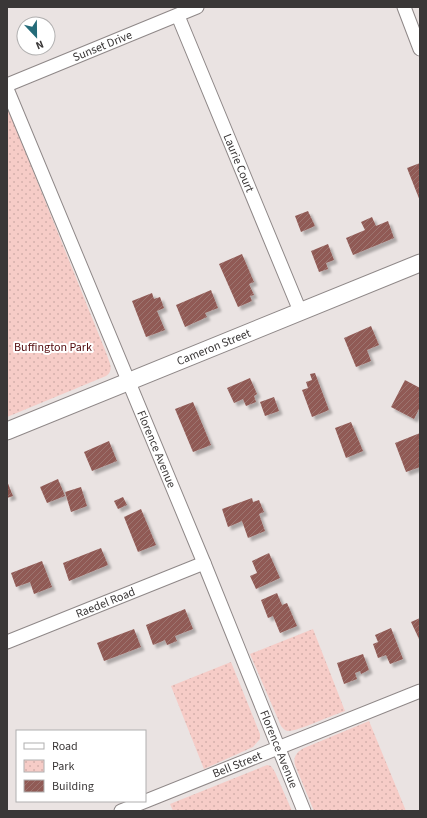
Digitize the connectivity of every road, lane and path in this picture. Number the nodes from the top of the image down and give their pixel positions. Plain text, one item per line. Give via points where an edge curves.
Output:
1 (197, 7) edge
2 (404, 7) edge
3 (178, 16) junction
4 (420, 49) edge
5 (7, 85) edge
6 (7, 89) edge
7 (420, 263) edge
8 (300, 311) junction
9 (128, 381) junction
10 (7, 431) edge
11 (204, 564) junction
12 (7, 642) edge
13 (420, 691) edge
14 (277, 747) junction
15 (146, 801) edge
16 (143, 802) edge
17 (121, 811) edge
18 (304, 811) edge

1 - 3 street, Sunset Drive
2 - 4 street
3 - 5 street, Sunset Drive
3 - 8 street, Laurie Court
6 - 9 street, Florence Avenue
7 - 8 main road, Cameron Street
8 - 9 main road, Cameron Street
9 - 10 main road, Cameron Street
9 - 11 street, Florence Avenue
11 - 12 street, Raedel Road
11 - 14 street, Florence Avenue
13 - 14 street, Bell Street
14 - 15 street, Bell Street
14 - 18 street, Florence Avenue
16 - 17 street, Bell Street

